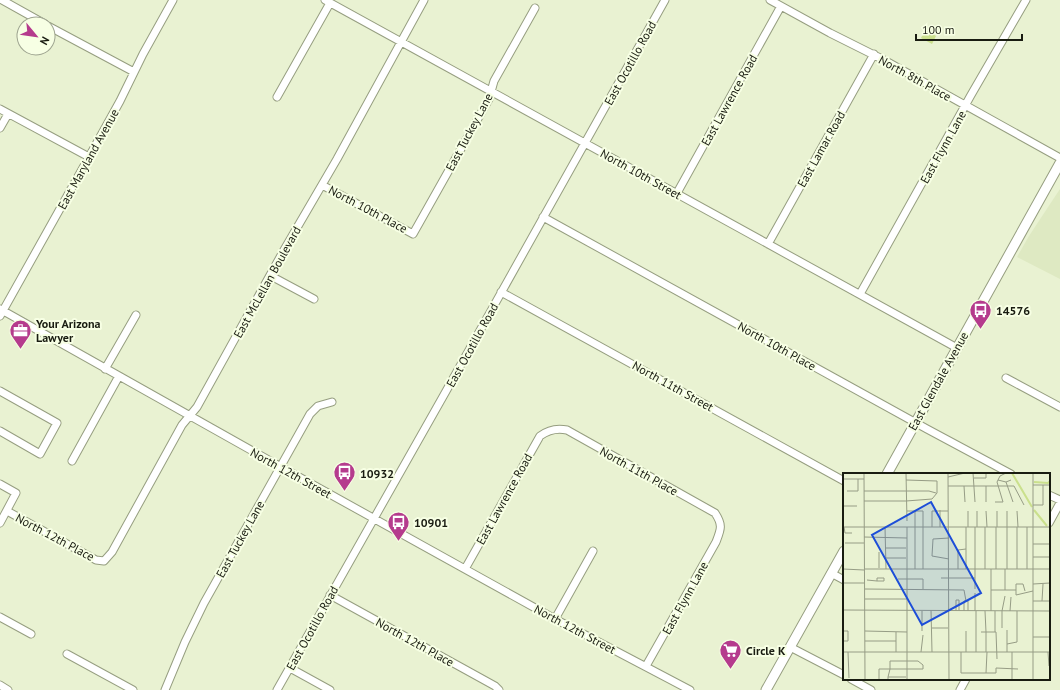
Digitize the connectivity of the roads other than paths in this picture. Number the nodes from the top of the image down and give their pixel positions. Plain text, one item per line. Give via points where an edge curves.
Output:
1 (2, 0) edge
2 (173, 0) edge
3 (424, 0) edge
4 (665, 0) edge
5 (770, 0) edge
6 (1026, 0) edge
7 (328, 1) edge
8 (781, 6) junction
9 (535, 8) dead end
10 (31, 16) edge
11 (56, 30) edge
12 (401, 42) junction
13 (874, 54) junction
14 (134, 72) junction
15 (491, 90) junction
16 (278, 98) dead end
17 (965, 106) junction
18 (0, 109) edge
19 (8, 114) junction
20 (0, 128) edge
21 (585, 142) junction
22 (90, 157) junction
23 (1060, 158) edge
24 (1060, 163) edge
25 (322, 185) junction
26 (676, 193) junction
27 (543, 217) junction
28 (413, 234) joint
29 (768, 244) junction
30 (270, 276) junction
31 (501, 292) junction
32 (860, 294) junction
33 (314, 299) dead end
34 (1, 312) edge
35 (136, 315) dead end
36 (957, 348) junction
37 (105, 369) junction
38 (119, 376) junction
39 (1006, 378) dead end
40 (0, 391) edge
41 (332, 402) dead end
42 (1060, 407) edge
43 (190, 416) junction
44 (916, 423) junction
45 (0, 431) edge
46 (546, 432) joint
47 (72, 461) dead end
48 (280, 467) junction
49 (888, 473) edge
50 (1009, 473) edge
51 (843, 480) edge
52 (0, 484) edge
53 (1050, 495) edge
54 (1060, 502) edge
55 (7, 511) junction
56 (375, 519) junction
57 (1050, 521) edge
58 (0, 523) edge
59 (721, 529) joint
60 (593, 551) dead end
61 (843, 553) edge
62 (104, 561) joint
63 (465, 569) junction
64 (831, 573) junction
65 (843, 579) edge
66 (330, 595) junction
67 (0, 617) edge
68 (555, 619) junction
69 (31, 634) dead end
70 (790, 647) junction
71 (67, 654) dead end
72 (646, 666) junction
73 (290, 668) junction
74 (843, 674) edge
75 (853, 680) edge
76 (965, 680) edge
77 (0, 686) edge
78 (8, 690) edge
79 (133, 690) edge
80 (165, 690) edge
81 (277, 690) edge
82 (330, 690) edge
83 (499, 690) edge
84 (690, 690) edge
85 (766, 690) edge
86 (871, 690) edge
87 (960, 690) edge

1 - 10 street
2 - 14 street, East Maryland Avenue
3 - 12 street, East McLellan Boulevard
4 - 21 street, East Ocotillo Road
5 - 8 street, North 8th Place
6 - 17 street, East Flynn Lane
7 - 12 street, North 10th Street
7 - 16 street
8 - 13 street, North 8th Place via 830,34
8 - 26 street, East Lawrence Road
9 - 15 street, East Tuckey Lane
11 - 14 street
12 - 15 street, North 10th Street
12 - 25 street, East McLellan Boulevard
13 - 17 street, North 8th Place
13 - 29 street, East Lamar Road
14 - 22 street, East Maryland Avenue
15 - 21 street, North 10th Street
15 - 28 street, East Tuckey Lane via 489,99
17 - 23 street, North 8th Place
17 - 32 street, East Flynn Lane
18 - 19 street
19 - 20 street
19 - 22 street
21 - 26 street, North 10th Street
21 - 27 street, East Ocotillo Road
22 - 34 street, East Maryland Avenue
24 - 36 main road, East Glendale Avenue
25 - 28 street, North 10th Place
25 - 30 street, East McLellan Boulevard
26 - 29 street, North 10th Street
27 - 31 street, East Ocotillo Road
27 - 44 street, North 10th Place
29 - 32 street, North 10th Street
30 - 33 street
30 - 43 street, East McLellan Boulevard
31 - 51 street, North 11th Street
31 - 56 street, East Ocotillo Road
32 - 36 street, North 10th Street
34 - 37 street, North 12th Street
35 - 37 street
36 - 44 main road, East Glendale Avenue
37 - 38 street, North 12th Street
38 - 43 street, North 12th Street
38 - 47 street
39 - 42 street
40 - 45 street via 57,423 40,454
41 - 48 street, East Tuckey Lane via 318,406 310,414
43 - 48 street, North 12th Street
43 - 62 street, East McLellan Boulevard via 112,552
44 - 49 main road, East Glendale Avenue
44 - 50 street, North 10th Place
46 - 59 street, North 11th Place via 568,430 716,513 721,521
46 - 63 street, East Lawrence Road via 536,442
48 - 56 street, North 12th Street
48 - 80 street, East Tuckey Lane via 204,603
52 - 55 street via 16,493
53 - 54 street
54 - 57 street
55 - 58 street
55 - 62 street, North 12th Place via 96,560
56 - 63 street, North 12th Street
56 - 66 street, East Ocotillo Road
59 - 72 street, East Flynn Lane
60 - 68 street
61 - 64 main road
63 - 68 street, North 12th Street
64 - 65 street
64 - 70 main road
66 - 73 street, East Ocotillo Road
66 - 83 street, North 12th Place
67 - 69 street
68 - 72 street, North 12th Street
70 - 74 street
70 - 85 main road
71 - 79 street
72 - 84 street, North 12th Street
73 - 81 street, East Ocotillo Road
73 - 82 street
75 - 86 street
76 - 87 street
77 - 78 street

